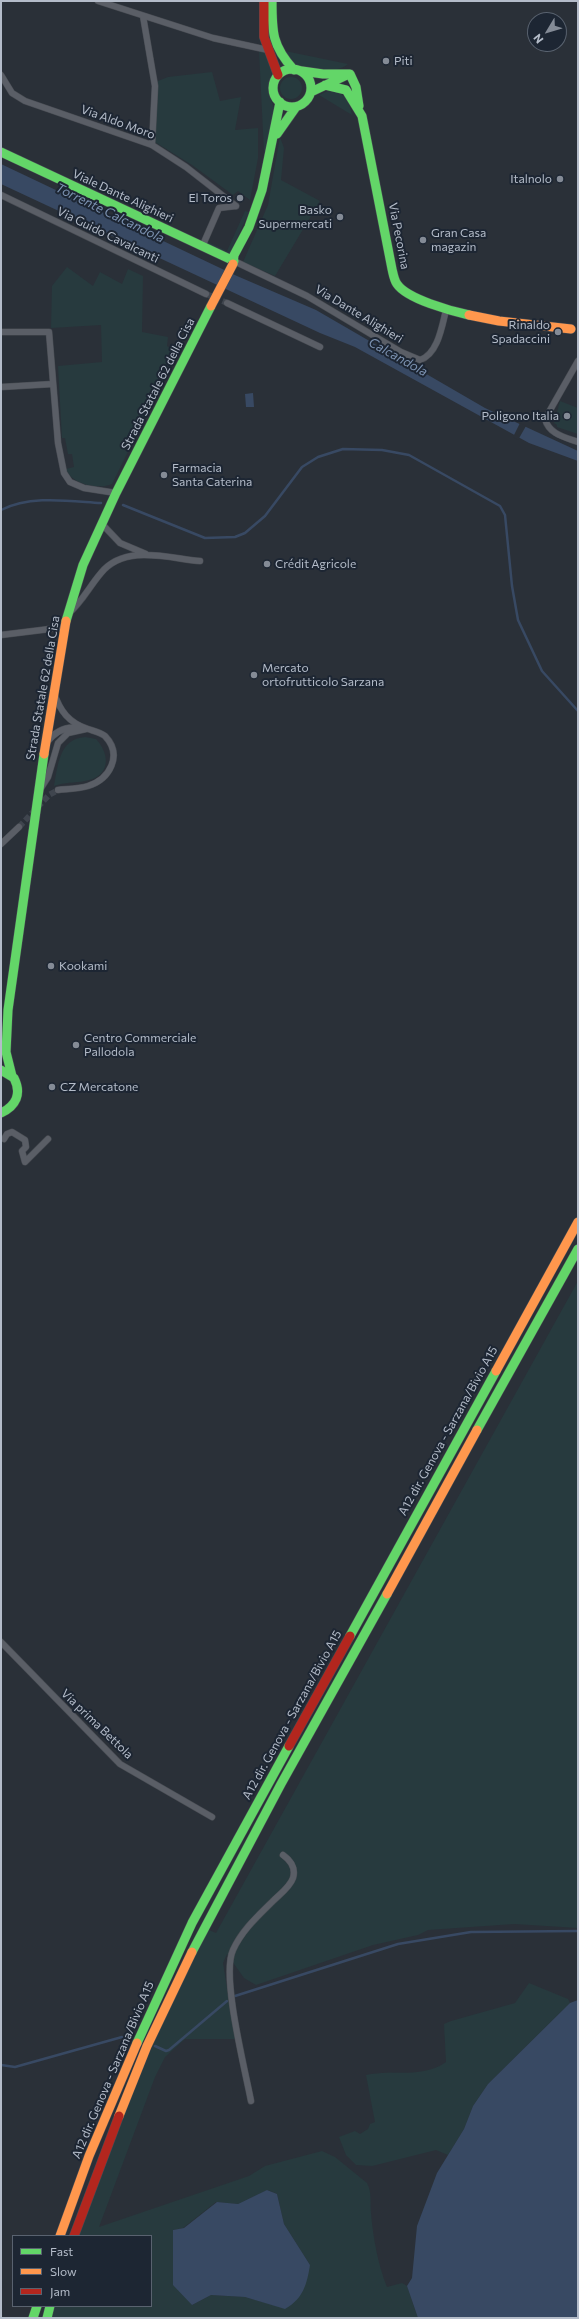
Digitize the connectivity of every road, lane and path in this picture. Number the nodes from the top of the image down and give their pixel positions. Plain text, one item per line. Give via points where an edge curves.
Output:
1 (264, 1) edge
2 (272, 1) edge
3 (101, 2) edge
4 (143, 16) junction
5 (268, 50) junction
6 (298, 70) junction
7 (350, 74) junction
8 (1, 75) edge
9 (278, 75) junction
10 (326, 85) junction
11 (311, 92) junction
12 (280, 102) junction
13 (296, 107) junction
14 (358, 109) junction
15 (152, 145) junction
16 (1, 152) edge
17 (1, 195) edge
18 (202, 246) junction
19 (233, 263) junction
20 (206, 294) tunnel mouth
21 (227, 303) tunnel mouth
22 (446, 310) junction
23 (571, 329) dead end
24 (1, 332) edge
25 (320, 347) dead end
26 (578, 361) edge
27 (54, 384) junction
28 (1, 387) edge
29 (578, 442) edge
30 (116, 493) junction
31 (102, 524) junction
32 (146, 554) junction
33 (200, 561) dead end
34 (67, 615) junction
35 (66, 627) junction
36 (1, 635) edge
37 (52, 690) junction
38 (88, 729) junction
39 (44, 745) junction
40 (39, 790) junction
41 (58, 790) tunnel mouth
42 (19, 827) tunnel mouth
43 (1, 844) edge
44 (8, 1010) junction
45 (1, 1034) edge
46 (1, 1070) edge
47 (12, 1076) junction
48 (1, 1113) edge
49 (4, 1139) dead end
50 (48, 1139) dead end
51 (578, 1222) edge
52 (578, 1249) edge
53 (1, 1642) edge
54 (212, 1817) dead end
55 (283, 1855) dead end
56 (251, 2101) dead end
57 (60, 2235) edge
58 (74, 2235) edge
59 (37, 2307) edge
60 (50, 2307) edge
61 (33, 2318) edge
62 (47, 2318) edge

1 - 5 main road via 264,37
2 - 6 main road via 273,41 280,54
3 - 4 street
4 - 5 street via 213,38
4 - 15 street via 155,86
5 - 9 main road
6 - 7 main road via 323,74
6 - 9 main road via 287,69
6 - 11 main road via 310,81
7 - 10 main road
7 - 14 main road, Via Pecorina via 359,102
8 - 15 street, Via Aldo Moro via 12,93 25,101
9 - 12 main road via 273,86 276,98
10 - 11 main road
10 - 14 main road, Via Pecorina via 346,90
11 - 13 main road, Strada Statale 62 della Cisa via 305,102
12 - 13 main road
12 - 19 main road, Strada Statale 62 della Cisa via 260,197 249,227 234,255
13 - 19 main road, Strada Statale 62 della Cisa via 277,135 260,209 240,257
14 - 22 main road, Via Pecorina via 362,116 397,284 424,301
15 - 18 street, Via Aldo Moro via 186,167 236,206 219,208
16 - 18 main road, Viale Dante Alighieri
17 - 20 street, Via Guido Cavalcanti
18 - 19 main road, Viale Dante Alighieri
19 - 22 street, Via Dante Alighieri via 308,296 401,352 420,360 432,351 442,328
19 - 30 main road, Strada Statale 62 della Cisa, bridge
21 - 25 street
22 - 23 main road, Via Pecorina via 499,321
24 - 27 street via 49,332
26 - 29 street via 545,419 547,426 554,433
27 - 28 street
27 - 30 street via 58,443 64,473 70,482 84,488
30 - 31 main road, Strada Statale 62 della Cisa
31 - 32 street via 120,543
31 - 34 main road, Strada Statale 62 della Cisa via 83,565
32 - 33 street
32 - 34 street via 114,561 100,574 80,604
34 - 35 main road, Strada Statale 62 della Cisa
35 - 36 street
35 - 37 main road, Strada Statale 62 della Cisa
37 - 38 street via 71,722
37 - 39 main road, Strada Statale 62 della Cisa
38 - 39 street via 65,728
38 - 40 street via 68,733 58,743 48,777
38 - 41 street via 103,735 110,743 114,753 113,764 100,781 88,787
39 - 40 main road, Strada Statale 62 della Cisa
40 - 44 main road, Strada Statale 62 della Cisa
42 - 43 street
44 - 45 main road, Strada Statale 62 della Cisa
44 - 47 main road, Strada Statale 62 della Cisa via 6,1052
46 - 47 main road
47 - 48 main road, Strada Statale 62 della Cisa via 18,1087 18,1099 11,1108
49 - 50 street via 12,1132 25,1140 26,1147 22,1151 25,1162
51 - 57 main road, A12 dir. Genova - Sarzana/Bivio A15 via 192,1923 137,2040
52 - 58 main road via 204,1928 147,2046
53 - 54 street, Via prima Bettola via 120,1764
55 - 56 street via 290,1860 293,1877 288,1887 249,1925 237,1941 228,1969
59 - 61 main road
60 - 62 main road

